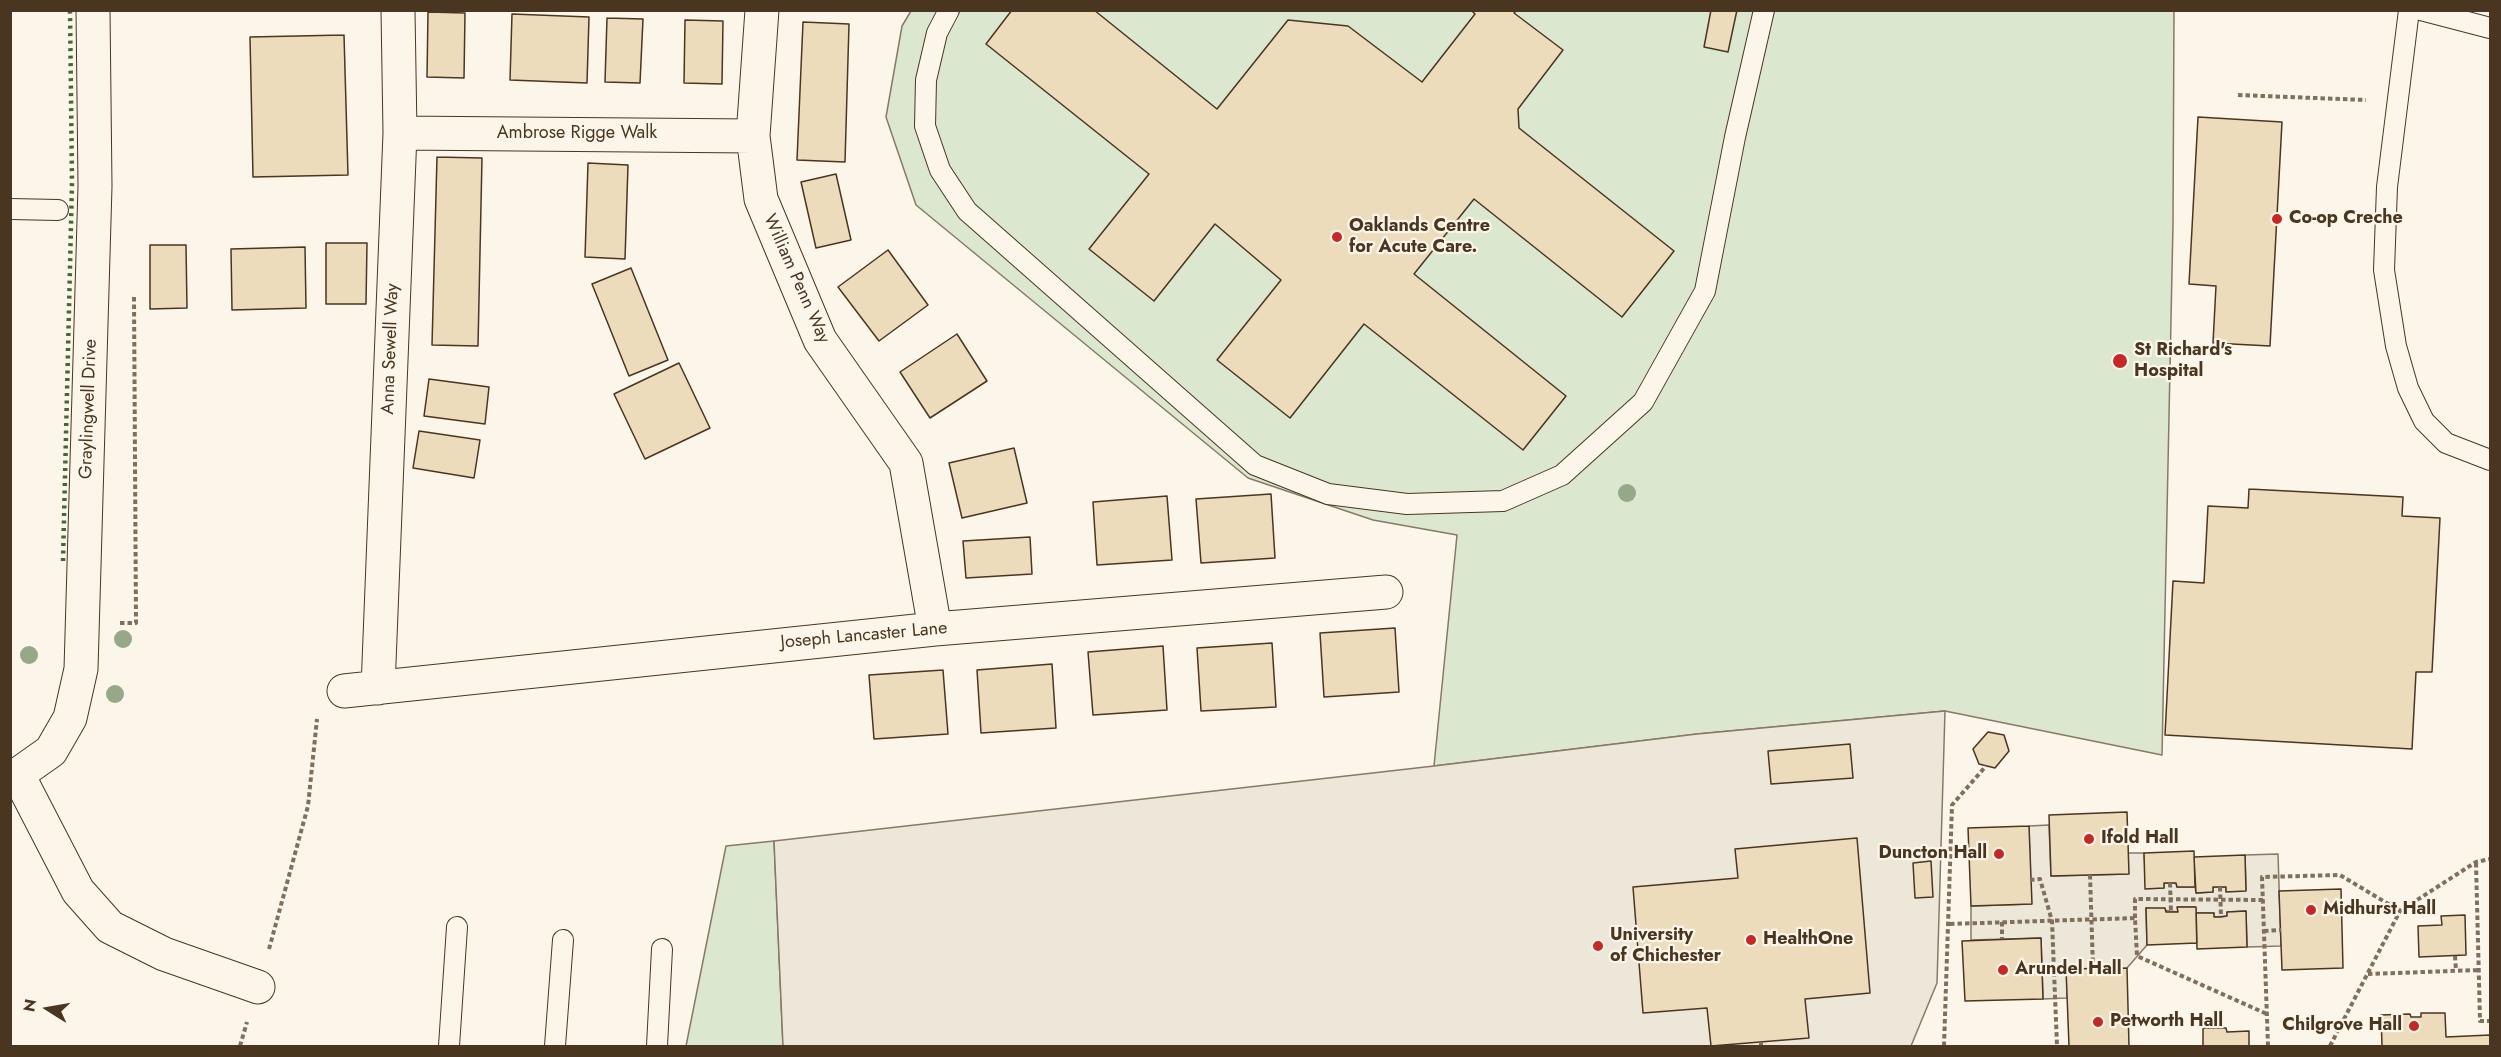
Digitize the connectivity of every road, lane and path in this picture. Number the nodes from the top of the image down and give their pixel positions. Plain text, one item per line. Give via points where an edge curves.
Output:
1 (93, 10) edge
2 (398, 10) edge
3 (762, 10) edge
4 (949, 10) edge
5 (1764, 10) edge
6 (2409, 10) edge
7 (2421, 10) edge
8 (2490, 28) edge
9 (2238, 95) dead end
10 (2370, 100) dead end
11 (400, 133) junction
12 (753, 136) junction
13 (10, 209) edge
14 (58, 210) dead end
15 (2490, 460) edge
16 (1386, 592) dead end
17 (934, 629) junction
18 (378, 688) junction
19 (344, 691) joint
20 (1986, 766) dead end
21 (14, 778) edge
22 (2490, 859) edge
23 (2476, 862) junction
24 (2090, 875) dead end
25 (2030, 880) dead end
26 (2170, 883) dead end
27 (2220, 887) dead end
28 (2171, 898) junction
29 (2263, 900) junction
30 (2220, 902) junction
31 (2400, 911) junction
32 (2171, 912) dead end
33 (2221, 916) dead end
34 (2135, 918) junction
35 (2092, 919) junction
36 (2052, 921) junction
37 (2002, 922) junction
38 (1950, 924) junction
39 (457, 927) dead end
40 (2264, 930) junction
41 (2281, 930) dead end
42 (2002, 939) dead end
43 (563, 940) dead end
44 (662, 949) dead end
45 (2455, 956) dead end
46 (2093, 968) dead end
47 (2479, 970) junction
48 (2456, 971) junction
49 (2368, 974) junction
50 (258, 987) junction
51 (2267, 1014) junction
52 (2490, 1021) edge
53 (240, 1047) edge
54 (449, 1047) edge
55 (555, 1047) edge
56 (657, 1047) edge
57 (1944, 1047) edge
58 (2057, 1047) edge
59 (2268, 1047) edge
60 (2330, 1047) edge

1 - 21 street, Graylingwell Drive via 95,186 81,669 70,718 51,751
2 - 11 street, Anna Sewell Way
3 - 12 street, William Penn Way
4 - 5 lane via 937,33 926,80 925,126 940,170 967,211 1255,465 1328,494 1407,504 1503,501 1562,476 1643,402 1705,291
6 - 15 lane via 2387,187 2384,270 2396,345 2408,388 2424,422 2446,443
7 - 8 lane
9 - 10 path
11 - 12 street, Ambrose Rigge Walk
11 - 18 street, Anna Sewell Way
12 - 17 street, William Penn Way via 761,200 820,340 906,463
13 - 14 lane
16 - 17 street, Joseph Lancaster Lane
17 - 18 street, Joseph Lancaster Lane
18 - 19 street, Joseph Lancaster Lane
19 - 50 path via 320,699 308,806
20 - 38 path via 1952,805
21 - 50 street via 78,891 110,927 164,954
22 - 23 path
23 - 31 path
23 - 47 path
24 - 35 path
25 - 36 path via 2040,879
26 - 28 path
27 - 30 path
28 - 30 path
28 - 32 path
28 - 34 path via 2135,899
29 - 30 path
29 - 31 path via 2262,878 2340,875
29 - 40 path
30 - 33 path
31 - 49 path
34 - 35 path
34 - 51 path via 2137,957
35 - 36 path
35 - 46 path
36 - 37 path
36 - 58 path
37 - 38 path
37 - 42 path
38 - 57 path
39 - 54 lane
40 - 41 path
40 - 51 path
43 - 55 lane
44 - 56 lane
45 - 48 path
47 - 48 path
47 - 52 path via 2480,1022
48 - 49 path
49 - 60 path
50 - 53 path
51 - 59 path

